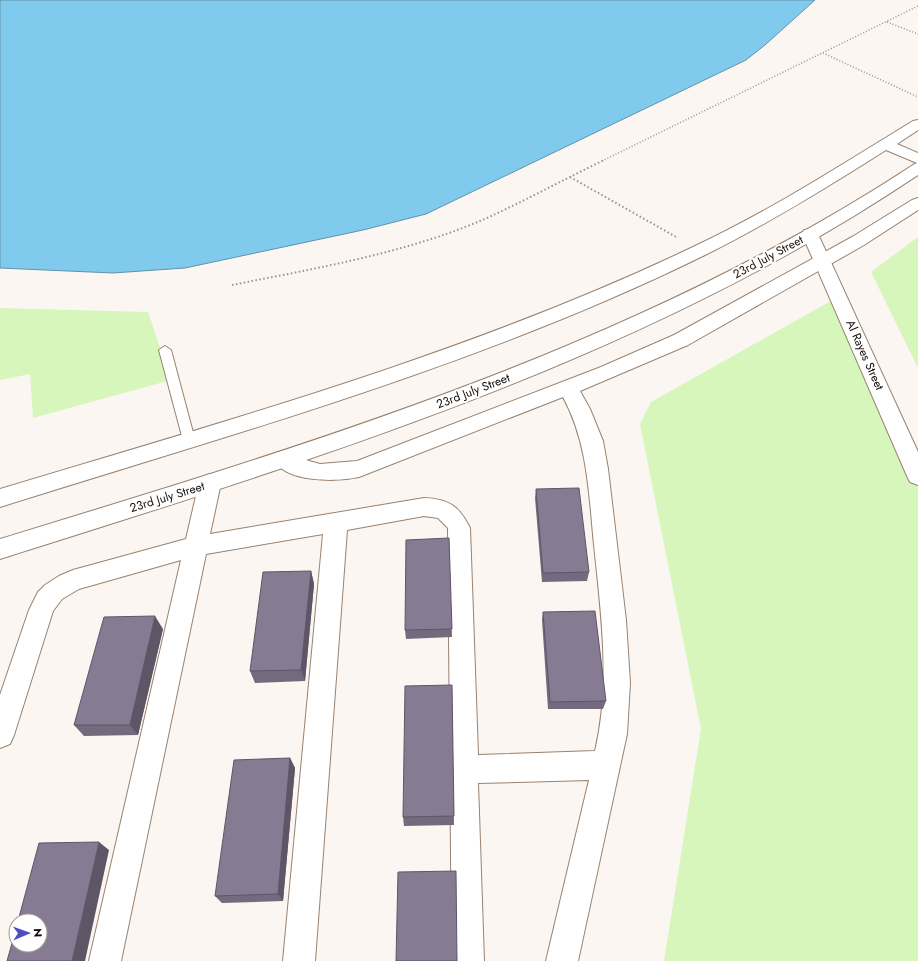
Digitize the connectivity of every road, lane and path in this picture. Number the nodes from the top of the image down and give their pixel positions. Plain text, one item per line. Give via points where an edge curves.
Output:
1 (918, 6) edge
2 (886, 22) junction
3 (918, 34) edge
4 (822, 53) junction
5 (918, 96) edge
6 (918, 124) edge
7 (887, 145) junction
8 (918, 159) edge
9 (918, 168) edge
10 (570, 177) junction
11 (918, 203) edge
12 (810, 234) junction
13 (699, 250) junction
14 (823, 259) junction
15 (232, 286) dead end
16 (165, 350) dead end
17 (568, 387) junction
18 (189, 440) junction
19 (284, 459) junction
20 (918, 476) edge
21 (210, 483) junction
22 (0, 498) edge
23 (336, 521) junction
24 (197, 546) junction
25 (0, 549) edge
26 (0, 735) edge
27 (606, 765) junction
28 (463, 770) junction
29 (105, 961) edge
30 (299, 961) edge
31 (468, 961) edge
32 (562, 961) edge

1 - 2 path
2 - 3 path
2 - 4 path
4 - 5 path
4 - 10 path
6 - 7 street
7 - 8 street
7 - 13 street via 784,205
9 - 12 street, 23rd July Street via 881,193
10 - 13 path
10 - 15 path via 486,218 416,243 329,266
11 - 14 street via 887,224
12 - 14 street, Al Rayes Street
12 - 19 street, 23rd July Street via 776,255 708,289 591,343 434,406
13 - 18 street via 673,264 480,344 405,371
14 - 17 street via 681,340
14 - 20 street, Al Rayes Street
16 - 18 lane
17 - 19 street via 359,469 319,473 300,468
17 - 27 street via 580,409 592,441 614,620 617,683 613,734
18 - 22 street
19 - 21 street, 23rd July Street
21 - 24 street
21 - 25 street, 23rd July Street
23 - 24 street
23 - 28 street via 424,507 437,507 454,518 459,528
23 - 30 street
24 - 26 street via 73,580 58,587 47,598 41,610
24 - 29 street
27 - 28 street
27 - 32 street
28 - 31 street

